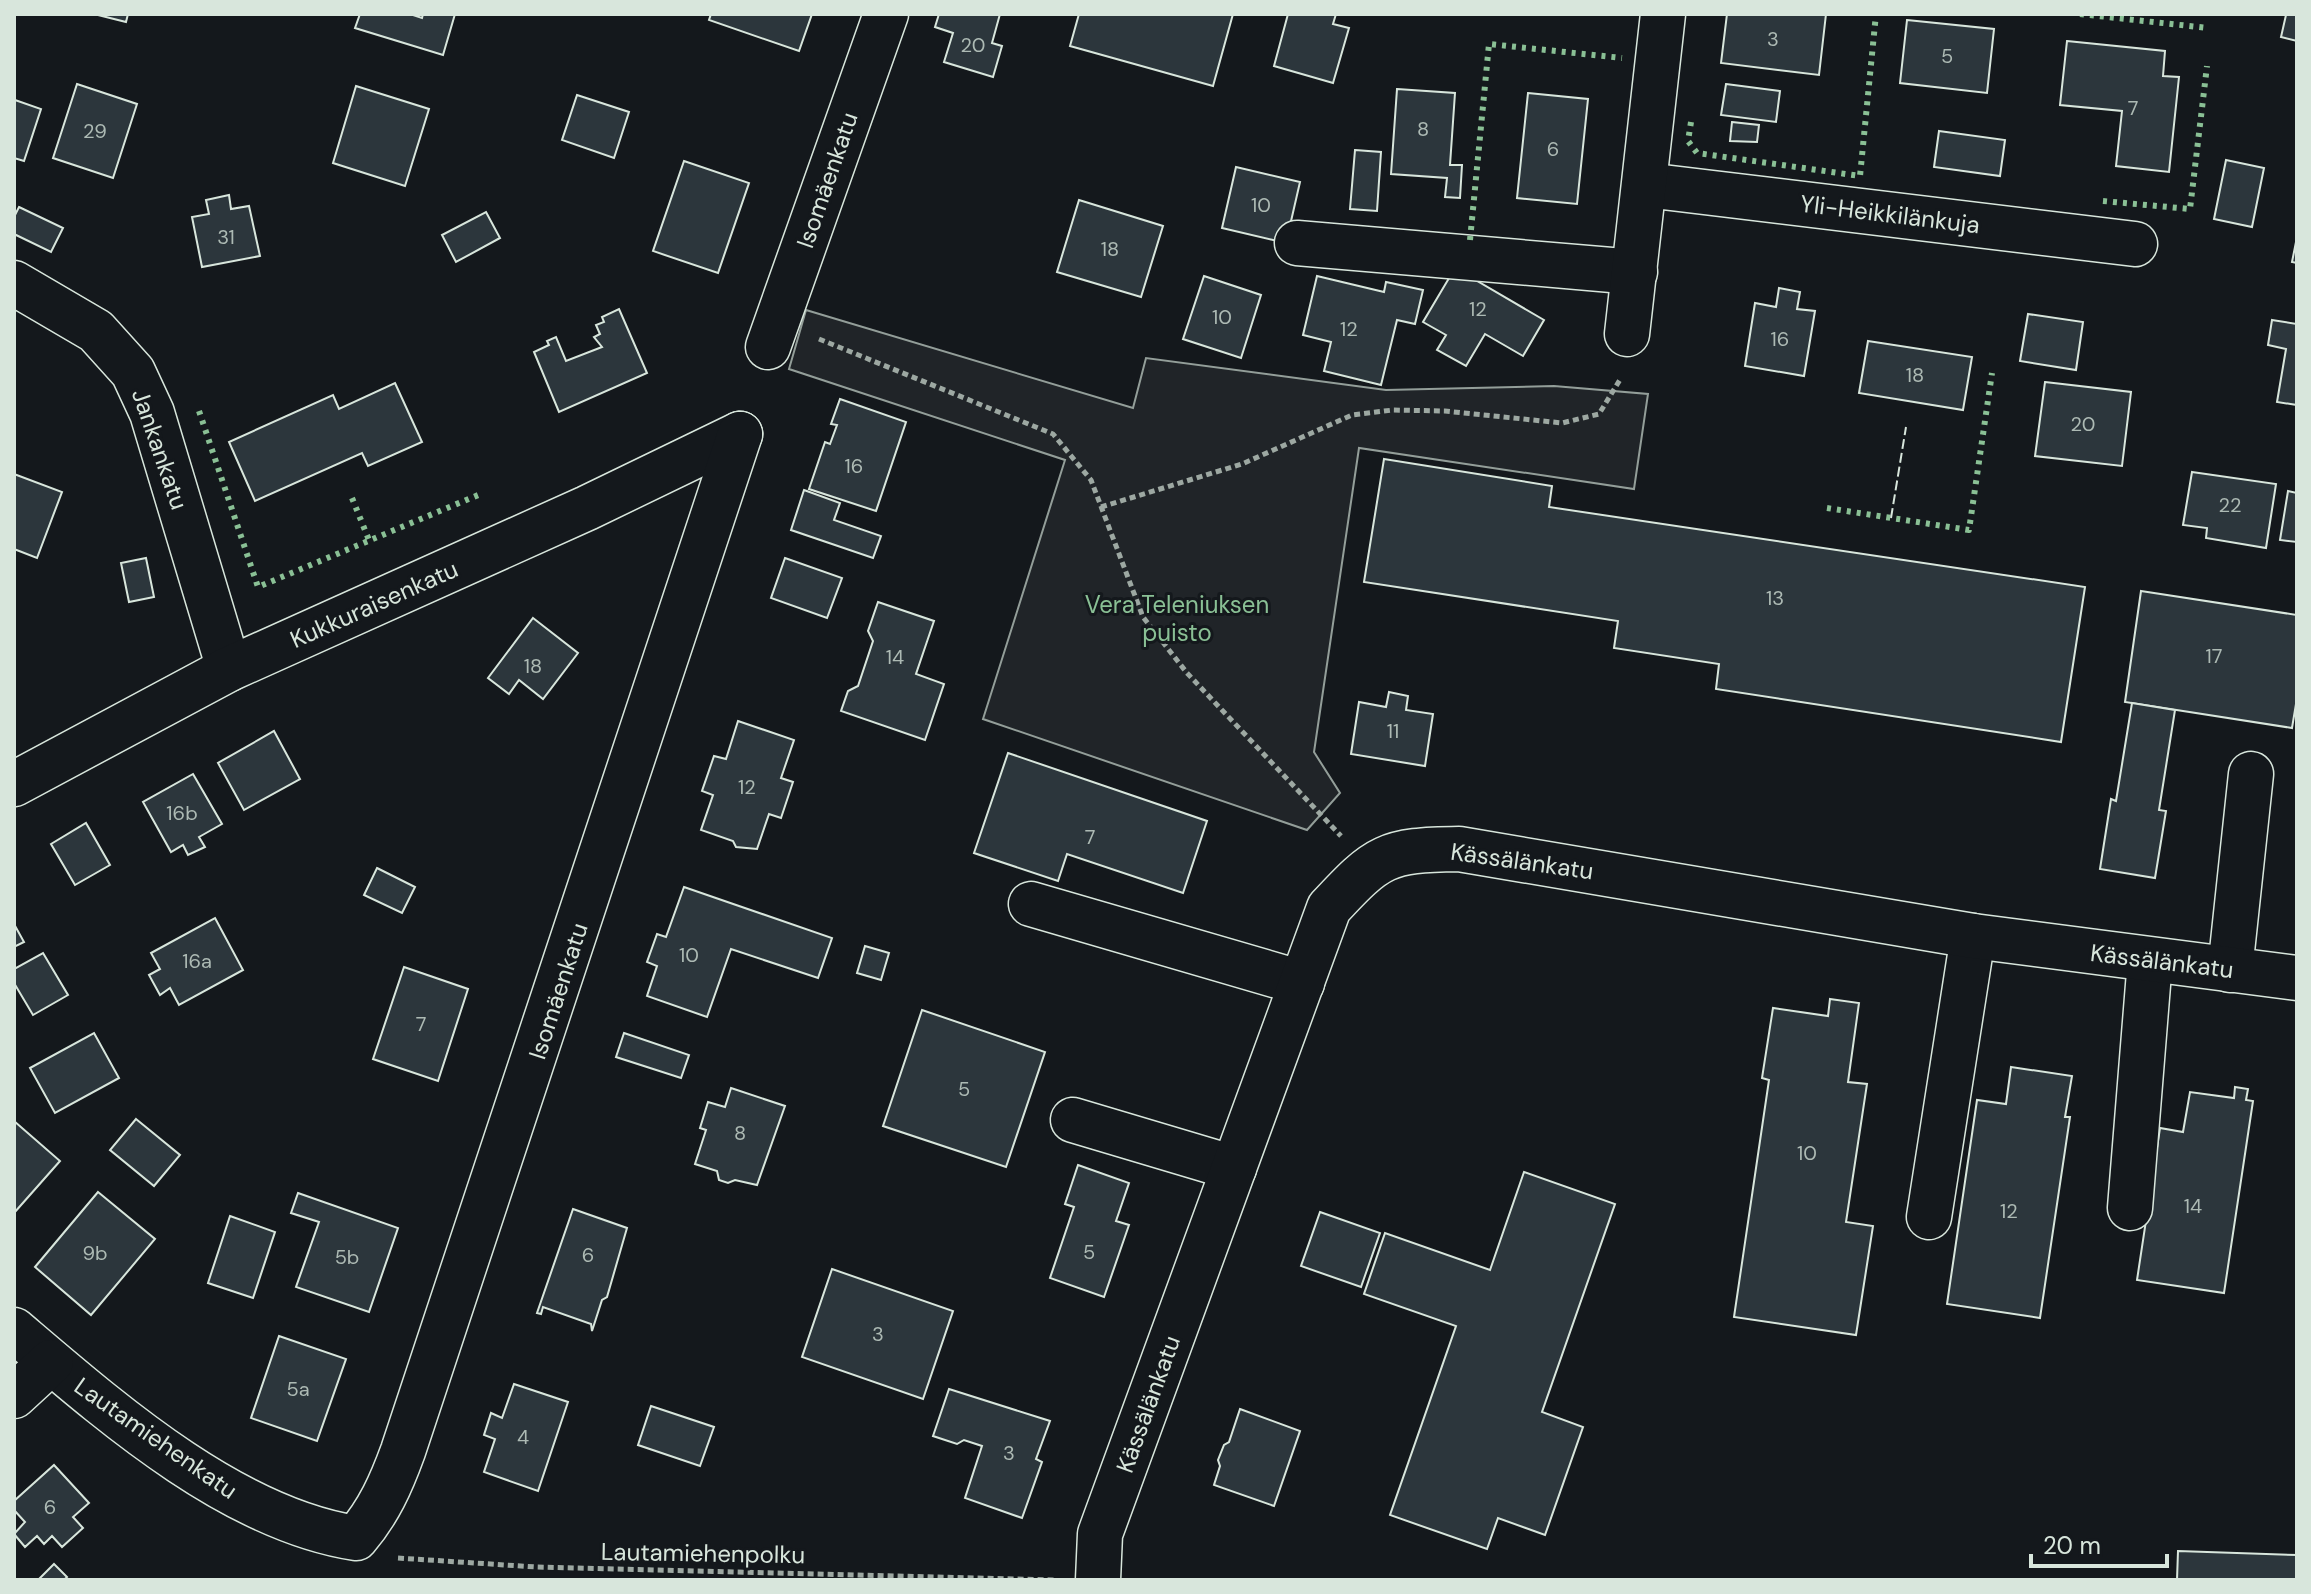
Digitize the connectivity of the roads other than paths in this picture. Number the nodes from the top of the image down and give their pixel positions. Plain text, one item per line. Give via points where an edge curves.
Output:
1 (886, 14) edge
2 (1663, 14) edge
3 (1646, 185) junction
4 (1297, 243) dead end
5 (2135, 244) dead end
6 (1635, 272) junction
7 (14, 283) edge
8 (773, 334) road end
9 (1627, 334) road end
10 (740, 434) joint
11 (229, 669) junction
12 (2251, 774) dead end
13 (14, 784) edge
14 (1031, 904) dead end
15 (1973, 936) junction
16 (2150, 960) junction
17 (2230, 970) junction
18 (2297, 978) edge
19 (1302, 983) junction
20 (1073, 1120) dead end
21 (1234, 1168) junction
22 (2130, 1208) dead end
23 (1929, 1217) dead end
24 (14, 1330) edge
25 (51, 1362) junction
26 (14, 1396) edge
27 (356, 1538) joint
28 (1098, 1580) edge

1 - 8 street, Isomäenkatu
2 - 3 street
3 - 5 street, Yli-Heikkilänkuja
3 - 6 street
4 - 6 street
6 - 9 street
7 - 11 street, Jankankatu via 96,331 133,372 152,413
10 - 11 street, Kukkuraisenkatu
10 - 27 street, Isomäenkatu via 403,1451 383,1503
11 - 13 street, Kukkuraisenkatu
12 - 17 street
14 - 19 street
15 - 16 street, Kässälänkatu
15 - 19 street, Kässälänkatu via 1459,849 1405,849 1366,869 1329,908
15 - 23 street
16 - 17 street, Kässälänkatu
16 - 22 street
17 - 18 street, Kässälänkatu
19 - 21 street, Kässälänkatu
20 - 21 street
21 - 28 street, Kässälänkatu via 1100,1534
24 - 25 street, Lautamiehenkatu
25 - 26 street
25 - 27 street, Lautamiehenkatu via 165,1450 256,1506 305,1528

